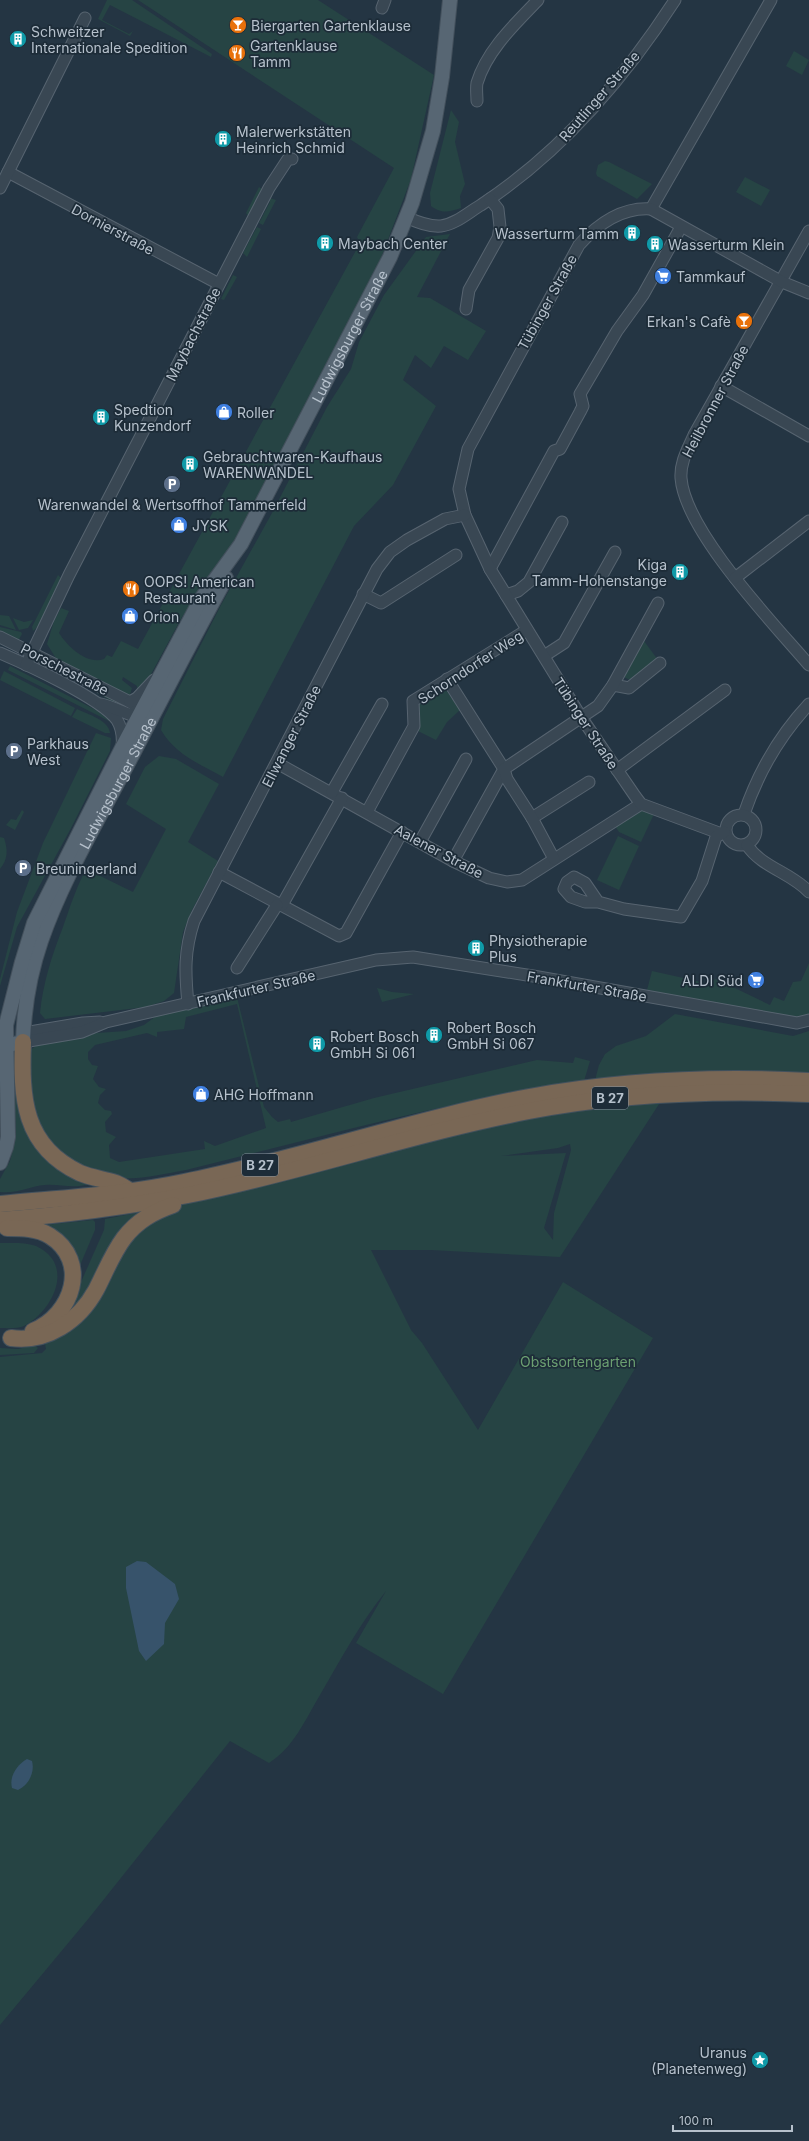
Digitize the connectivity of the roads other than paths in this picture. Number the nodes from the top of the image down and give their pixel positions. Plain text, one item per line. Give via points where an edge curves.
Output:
1 (450, 0) edge
2 (538, 0) edge
3 (675, 0) edge
4 (771, 0) edge
5 (85, 18) dead end
6 (477, 101) dead end
7 (292, 159) dead end
8 (8, 172) junction
9 (0, 188) edge
10 (490, 199) junction
11 (651, 209) junction
12 (406, 217) junction
13 (681, 227) junction
14 (809, 231) edge
15 (782, 282) junction
16 (219, 284) junction
17 (809, 293) edge
18 (466, 309) dead end
19 (721, 386) junction
20 (809, 436) edge
21 (465, 515) junction
22 (809, 521) edge
23 (562, 522) dead end
24 (241, 544) junction
25 (615, 552) dead end
26 (456, 555) dead end
27 (490, 569) junction
28 (735, 578) junction
29 (363, 594) junction
30 (506, 595) junction
31 (658, 603) dead end
32 (527, 630) junction
33 (0, 637) edge
34 (32, 652) junction
35 (0, 653) edge
36 (544, 656) junction
37 (660, 664) dead end
38 (809, 664) edge
39 (26, 665) junction
40 (166, 665) junction
41 (447, 679) junction
42 (613, 686) junction
43 (725, 690) dead end
44 (130, 702) junction
45 (100, 704) junction
46 (382, 704) dead end
47 (809, 704) edge
48 (144, 715) junction
49 (581, 717) junction
50 (122, 748) junction
51 (466, 759) dead end
52 (277, 763) junction
53 (504, 769) junction
54 (617, 770) junction
55 (589, 782) dead end
56 (337, 795) junction
57 (641, 804) junction
58 (367, 812) junction
59 (744, 814) junction
60 (532, 818) junction
61 (402, 832) junction
62 (723, 832) junction
63 (420, 842) junction
64 (747, 845) junction
65 (554, 859) junction
66 (453, 861) junction
67 (219, 872) junction
68 (809, 892) edge
69 (598, 902) dead end
70 (279, 905) junction
71 (22, 962) junction
72 (237, 968) dead end
73 (188, 1004) junction
74 (0, 1014) edge
75 (809, 1020) edge
76 (24, 1038) junction
77 (3, 1046) edge
78 (3, 1070) edge
79 (809, 1081) edge
80 (809, 1094) edge
81 (0, 1163) edge
82 (132, 1192) junction
83 (189, 1194) junction
84 (0, 1204) edge
85 (0, 1220) edge
86 (0, 1229) edge
87 (5, 1338) edge

1 - 12 main road, Ludwigsburger Straße via 433,131
2 - 6 street via 494,51 477,84
3 - 10 street, Reutlinger Straße via 613,84 567,135
4 - 11 street
5 - 8 street
7 - 16 street, Maybachstraße via 288,159 269,188
8 - 9 street
8 - 16 street, Dornierstraße
10 - 12 street, Reutlinger Straße via 462,218 442,226 425,224
10 - 18 street via 498,209 498,238 469,290
11 - 13 street
11 - 21 street, Tübinger Straße via 636,210 609,219 593,230 579,245 468,449 459,489
12 - 24 main road, Ludwigsburger Straße via 390,257
13 - 15 street
13 - 27 street via 643,294 617,331 580,394 583,406 580,412 560,449 554,451
14 - 15 street, Heilbronner Straße
15 - 17 street
15 - 19 street, Heilbronner Straße
16 - 34 street, Maybachstraße
19 - 20 street
19 - 28 street, Heilbronner Straße via 682,462 681,479 694,518
21 - 27 street, Tübinger Straße
21 - 29 street, Ellwanger Straße via 445,519 390,552
22 - 28 street
23 - 30 street via 529,582 518,591
24 - 40 main road, Ludwigsburger Straße via 201,599
24 - 48 main road, Ludwigsburger Straße via 230,570
25 - 36 street via 564,643
26 - 29 street via 381,603
27 - 30 street, Tübinger Straße
28 - 38 street, Heilbronner Straße
29 - 52 street, Ellwanger Straße
30 - 32 street, Tübinger Straße
31 - 42 street
32 - 36 street, Tübinger Straße
32 - 41 street, Schorndorfer Weg
33 - 34 street, Porschestraße
34 - 39 street, Maybachstraße
34 - 44 street, Porschestraße
35 - 39 street, Porschestraße
36 - 49 street, Tübinger Straße
37 - 42 street via 629,688
39 - 45 street, Porschestraße
40 - 44 street via 150,685
40 - 48 main road, Ludwigsburger Straße
41 - 53 street
41 - 58 street, Schorndorfer Weg via 413,701 414,726
42 - 49 street via 598,706
43 - 54 street
44 - 48 street, Porschestraße
45 - 48 street, Porschestraße
45 - 50 street, Porschestraße via 121,728
46 - 56 street
47 - 59 street via 790,724 766,762 751,792
48 - 50 main road, Ludwigsburger Straße
48 - 76 main road, Ludwigsburger Straße via 40,942 31,979
49 - 53 street
49 - 54 street, Tübinger Straße
50 - 71 main road, Ludwigsburger Straße via 40,907
51 - 63 street
52 - 56 street, Aalener Straße
52 - 67 street, Ellwanger Straße
53 - 60 street via 507,779
53 - 66 street
54 - 57 street, Tübinger Straße
55 - 60 street
56 - 58 street, Aalener Straße
56 - 70 street
57 - 62 street
57 - 65 street, Aalener Straße
58 - 61 street, Aalener Straße
59 - 62 street via 731,819
59 - 64 street via 754,821 756,826 755,836
60 - 65 street
61 - 63 street, Aalener Straße
61 - 70 street via 346,933 334,935
62 - 64 street via 732,842
62 - 69 street via 716,837 702,881 681,917 624,909
63 - 66 street, Aalener Straße
64 - 68 street
65 - 66 street, Aalener Straße via 522,880 507,882 489,878
67 - 70 street
67 - 73 street, Ellwanger Straße via 194,921 187,943 185,967
70 - 72 street
71 - 74 main road via 10,975
71 - 77 main road, Ludwigsburger Straße via 8,1013
73 - 75 street, Frankfurter Straße via 370,961 413,957 797,1023
73 - 76 street, Frankfurter Straße via 106,1022 82,1032
76 - 77 main road
76 - 82 highway via 24,1101 34,1130 43,1143 70,1167 94,1178 116,1183
77 - 78 main road, Ludwigsburger Straße
78 - 81 main road, Ludwigsburger Straße via 8,1137
79 - 82 highway, B 27 via 760,1078 682,1080 570,1090 472,1110 240,1170
80 - 83 highway, B 27 via 700,1092 613,1098 530,1110
82 - 84 highway, B 27
83 - 85 highway, B 27 via 121,1207
83 - 87 highway via 176,1204 153,1212 137,1223 119,1245 91,1298 75,1317 56,1331 36,1338
86 - 87 highway via 26,1228 49,1235 67,1252 74,1273 70,1295 55,1317 36,1330

